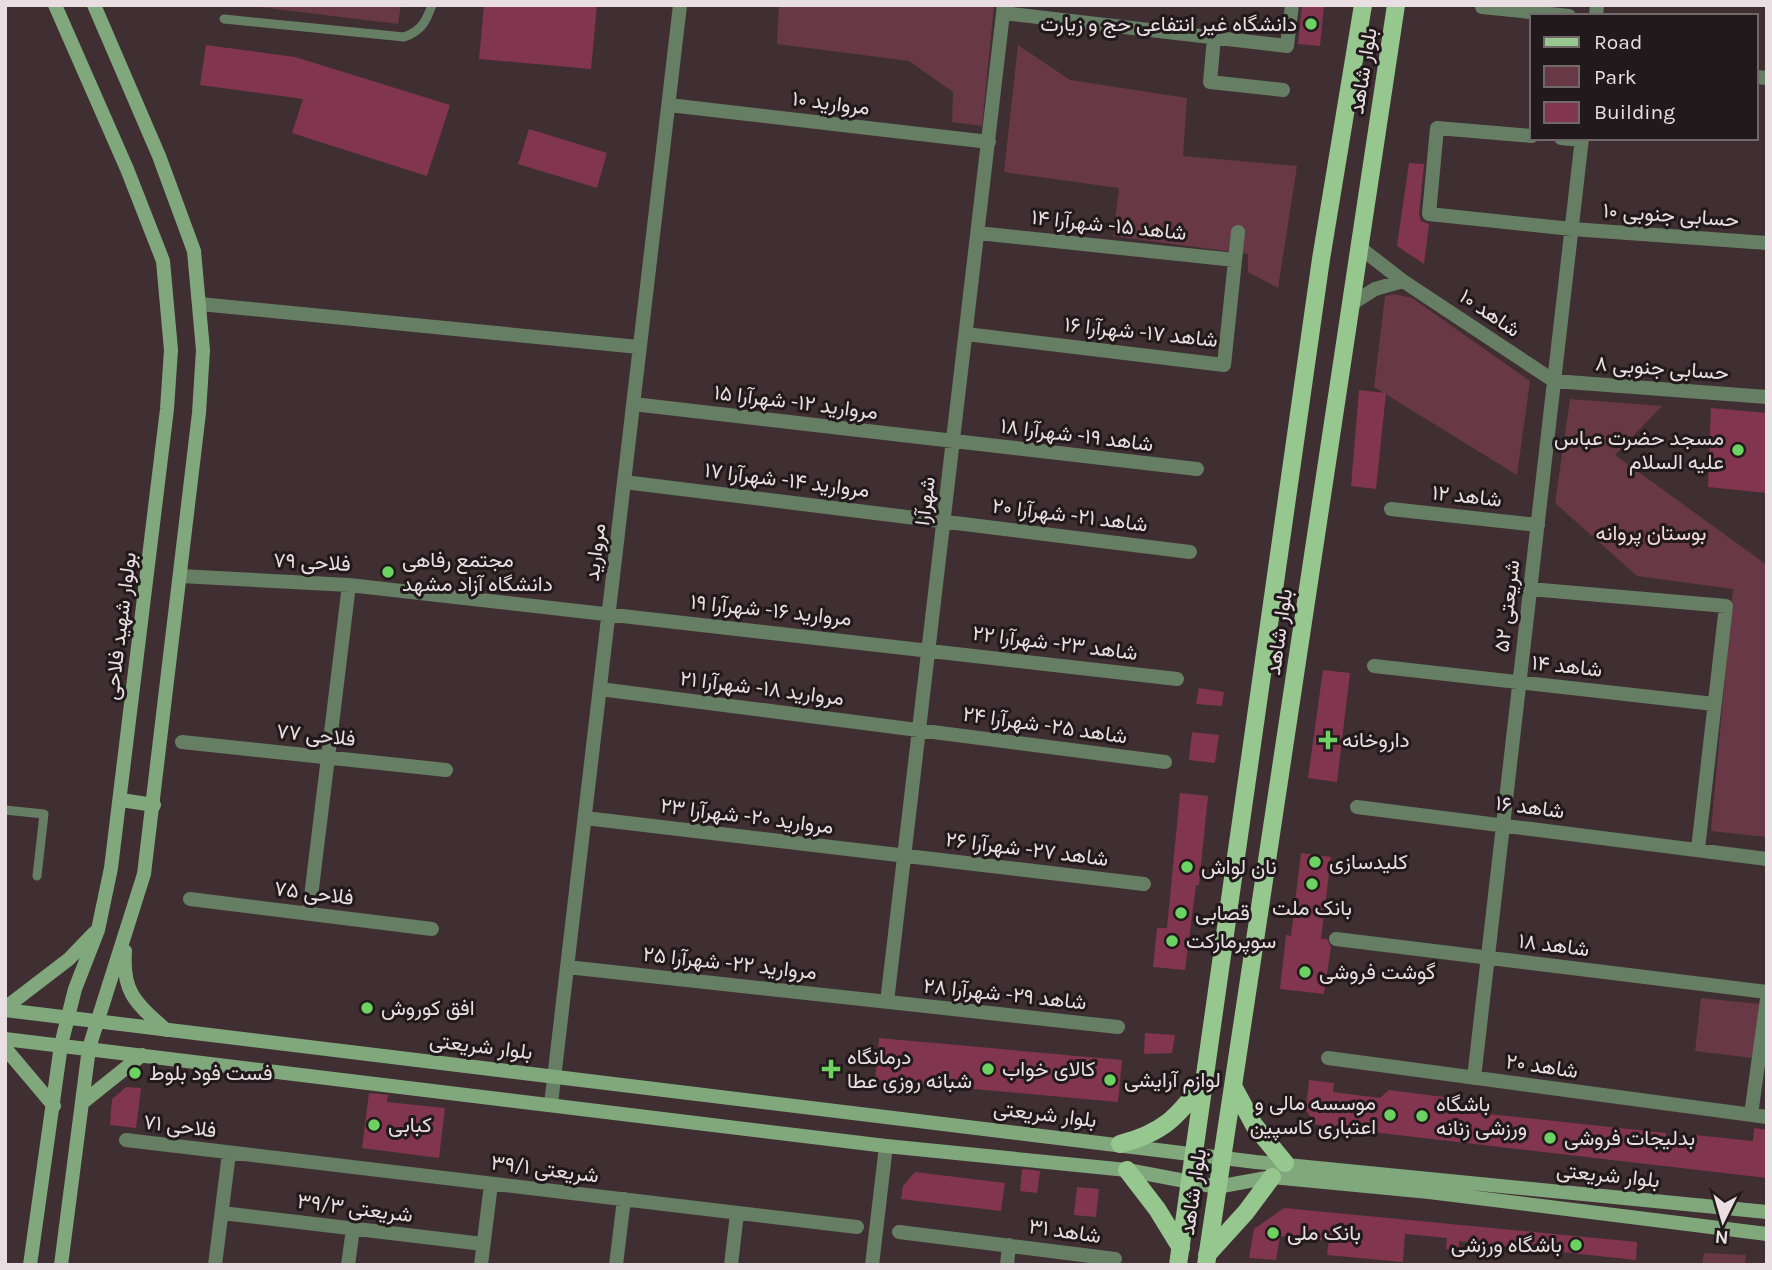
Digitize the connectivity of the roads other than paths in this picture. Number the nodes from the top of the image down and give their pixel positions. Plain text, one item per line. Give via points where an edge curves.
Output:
1 (55, 5) edge
2 (94, 5) edge
3 (432, 5) edge
4 (680, 5) edge
5 (1292, 5) edge
6 (1363, 5) edge
7 (1396, 5) edge
8 (1482, 7) dead end
9 (1004, 9) edge
10 (1550, 14) edge
11 (223, 19) dead end
12 (1214, 38) junction
13 (1283, 90) dead end
14 (669, 105) junction
15 (1530, 136) edge
16 (1582, 140) edge
17 (989, 142) junction
18 (1572, 229) junction
19 (1238, 232) dead end
20 (978, 233) junction
21 (1767, 243) edge
22 (1359, 247) junction
23 (1235, 260) junction
24 (1402, 281) junction
25 (200, 304) junction
26 (1351, 304) junction
27 (966, 334) junction
28 (639, 347) junction
29 (1554, 381) junction
30 (1767, 397) edge
31 (634, 404) junction
32 (953, 441) junction
33 (1197, 470) dead end
34 (624, 482) junction
35 (1391, 509) dead end
36 (944, 520) junction
37 (1538, 525) junction
38 (1190, 552) dead end
39 (180, 576) junction
40 (349, 585) junction
41 (1530, 589) junction
42 (609, 613) junction
43 (929, 649) junction
44 (1374, 666) dead end
45 (1177, 680) dead end
46 (1519, 682) junction
47 (600, 689) junction
48 (1714, 704) junction
49 (919, 729) junction
50 (182, 742) dead end
51 (328, 757) junction
52 (1165, 762) dead end
53 (446, 770) dead end
54 (121, 800) junction
55 (154, 805) junction
56 (1357, 807) dead end
57 (5, 810) edge
58 (585, 818) junction
59 (1503, 825) junction
60 (1698, 849) junction
61 (905, 856) junction
62 (1767, 859) edge
63 (37, 877) dead end
64 (1144, 884) dead end
65 (190, 899) dead end
66 (309, 914) junction
67 (432, 929) dead end
68 (98, 930) junction
69 (127, 930) junction
70 (1336, 939) dead end
71 (1488, 958) junction
72 (567, 967) junction
73 (1767, 992) edge
74 (1767, 999) edge
75 (887, 1002) junction
76 (5, 1009) edge
77 (68, 1017) junction
78 (96, 1020) junction
79 (1118, 1027) dead end
80 (167, 1031) junction
81 (5, 1039) edge
82 (61, 1045) junction
83 (5, 1048) edge
84 (89, 1048) junction
85 (142, 1055) junction
86 (1328, 1058) dead end
87 (555, 1076) junction
88 (1474, 1078) junction
89 (1204, 1081) junction
90 (1233, 1086) junction
91 (82, 1103) junction
92 (551, 1104) junction
93 (54, 1106) junction
94 (1751, 1115) junction
95 (1767, 1117) edge
96 (126, 1140) dead end
97 (1120, 1144) junction
98 (886, 1146) junction
99 (229, 1153) junction
100 (1193, 1154) junction
101 (1221, 1158) junction
102 (1127, 1170) junction
103 (1278, 1170) junction
104 (1188, 1183) junction
105 (491, 1184) junction
106 (1217, 1187) junction
107 (624, 1199) junction
108 (1767, 1212) edge
109 (222, 1213) junction
110 (737, 1213) junction
111 (857, 1227) dead end
112 (354, 1229) junction
113 (899, 1232) dead end
114 (1767, 1234) edge
115 (483, 1244) junction
116 (1009, 1245) junction
117 (1179, 1257) edge
118 (1115, 1259) dead end
119 (1206, 1260) edge
120 (30, 1265) edge
121 (61, 1265) edge
122 (215, 1265) edge
123 (348, 1265) edge
124 (481, 1265) edge
125 (616, 1265) edge
126 (731, 1265) edge
127 (872, 1265) edge
128 (1007, 1265) edge

1 - 54 main road, بولوار شهید فلاحی via 163,261 171,350
2 - 25 main road via 194,251
3 - 11 lane via 427,22 404,37
4 - 14 street, مروارید
5 - 12 street via 1287,46
6 - 89 main road, بلوار شاهد via 1321,260
7 - 22 main road, بلوار شاهد
8 - 10 street
9 - 12 street
9 - 17 street, شهرآرا
12 - 13 street via 1210,82
14 - 17 street, مروارید ۱۰
14 - 28 street, مروارید
15 - 18 street via 1437,128 1429,214
16 - 18 street, شریعتی ۵۲
17 - 20 street, شهرآرا
18 - 21 street, حسابی جنوبی ۱۰
18 - 29 street, شریعتی ۵۲
19 - 23 street, شاهد ۱۷- شهرآرا ۱۶
20 - 23 street, شاهد ۱۵- شهرآرا ۱۴
20 - 27 street, شهرآرا
22 - 24 street, شاهد ۱۰
22 - 26 main road, بلوار شاهد
23 - 27 street, شاهد ۱۷- شهرآرا ۱۶ via 1224,365
24 - 26 street via 1375,289
24 - 29 street, شاهد ۱۰
25 - 28 street
25 - 39 main road via 199,413
26 - 90 main road, بلوار شاهد
27 - 32 street, شهرآرا
28 - 31 street, مروارید
29 - 30 street, حسابی جنوبی ۸
29 - 37 street, شریعتی ۵۲
31 - 32 street, مروارید ۱۲- شهرآرا ۱۵
31 - 34 street, مروارید
32 - 33 street, شاهد ۱۹- شهرآرا ۱۸
32 - 36 street, شهرآرا
34 - 36 street, مروارید ۱۴- شهرآرا ۱۷
34 - 42 street, مروارید
35 - 37 street, شاهد ۱۲
36 - 38 street, شاهد ۲۱- شهرآرا ۲۰
36 - 43 street, شهرآرا
37 - 41 street, شریعتی ۵۲
39 - 40 street, فلاحی ۷۹
39 - 55 main road
40 - 42 street, فلاحی ۷۹
40 - 51 street
41 - 46 street, شریعتی ۵۲
41 - 48 street via 1726,606
42 - 43 street, مروارید ۱۶- شهرآرا ۱۹
42 - 47 street, مروارید
43 - 45 street, شاهد ۲۳- شهرآرا ۲۲
43 - 49 street, شهرآرا
44 - 46 street, شاهد ۱۴
46 - 48 street, شاهد ۱۴
46 - 59 street, شریعتی ۵۲
47 - 49 street, مروارید ۱۸- شهرآرا ۲۱
47 - 58 street, مروارید
48 - 60 street
49 - 52 street, شاهد ۲۵- شهرآرا ۲۴
49 - 61 street, شهرآرا
50 - 51 street, فلاحی ۷۷
51 - 53 street, فلاحی ۷۷
51 - 66 street
54 - 55 main road
54 - 68 main road, بولوار شهید فلاحی
55 - 69 main road via 144,874
56 - 59 street, شاهد ۱۶
57 - 63 lane via 44,814
58 - 61 street, مروارید ۲۰- شهرآرا ۲۳
58 - 72 street, مروارید
59 - 60 street, شاهد ۱۶
59 - 71 street, شریعتی ۵۲
60 - 62 street, شاهد ۱۶
61 - 64 street, شاهد ۲۷- شهرآرا ۲۶
61 - 75 street, شهرآرا
65 - 66 street, فلاحی ۷۵
66 - 67 street, فلاحی ۷۵
68 - 76 main road
68 - 77 main road, بولوار شهید فلاحی
69 - 78 main road
69 - 80 main road via 124,976 135,1002
70 - 71 street, شاهد ۱۸
71 - 73 street, شاهد ۱۸
71 - 88 street, شریعتی ۵۲
72 - 75 street, مروارید ۲۲- شهرآرا ۲۵
72 - 87 street, مروارید
74 - 94 street
75 - 79 street, شاهد ۲۹- شهرآرا ۲۸
76 - 77 main road, بلوار شریعتی
77 - 78 main road, بلوار شریعتی
77 - 82 main road, بولوار شهید فلاحی
78 - 80 main road, بلوار شریعتی
78 - 84 main road
80 - 87 main road, بلوار شریعتی
81 - 82 main road, بلوار شریعتی
82 - 84 main road, بلوار شریعتی
82 - 93 main road, بولوار شهید فلاحی
83 - 93 main road
84 - 85 main road, بلوار شریعتی
84 - 91 main road
85 - 91 main road
85 - 92 main road, بلوار شریعتی
86 - 88 street, شاهد ۲۰
87 - 92 street, مروارید
87 - 97 main road, بلوار شریعتی
88 - 94 street, شاهد ۲۰
89 - 97 main road via 1180,1114 1151,1136
89 - 100 main road, بلوار شاهد
90 - 101 main road, بلوار شاهد
90 - 103 main road
91 - 121 main road
92 - 98 main road, بلوار شریعتی
93 - 120 main road, بولوار شهید فلاحی
94 - 95 street, شاهد ۲۰
96 - 99 street, فلاحی ۷۱
97 - 100 main road, بلوار شریعتی
98 - 102 main road, بلوار شریعتی
98 - 127 street
99 - 105 street, شریعتی ۳۹/۱
99 - 109 street
100 - 101 main road, بلوار شریعتی
100 - 104 main road, بلوار شاهد
101 - 103 main road, بلوار شریعتی
101 - 106 main road, بلوار شاهد
102 - 104 main road, بلوار شریعتی
102 - 117 main road via 1157,1209
103 - 106 main road, بلوار شریعتی
103 - 108 main road, بلوار شریعتی
103 - 114 main road, بلوار شریعتی
103 - 119 main road
104 - 106 main road, بلوار شریعتی
104 - 117 main road, بلوار شاهد
105 - 107 street, شریعتی ۳۹/۱
105 - 115 street
106 - 119 main road, بلوار شاهد
107 - 110 street, شریعتی ۳۹/۱
107 - 125 street
109 - 112 street, شریعتی ۳۹/۳
109 - 122 street
110 - 111 street, شریعتی ۳۹/۱
110 - 126 street
112 - 115 street, شریعتی ۳۹/۳
112 - 123 street
113 - 116 street, شاهد ۳۱
115 - 124 street
116 - 118 street, شاهد ۳۱
116 - 128 street

